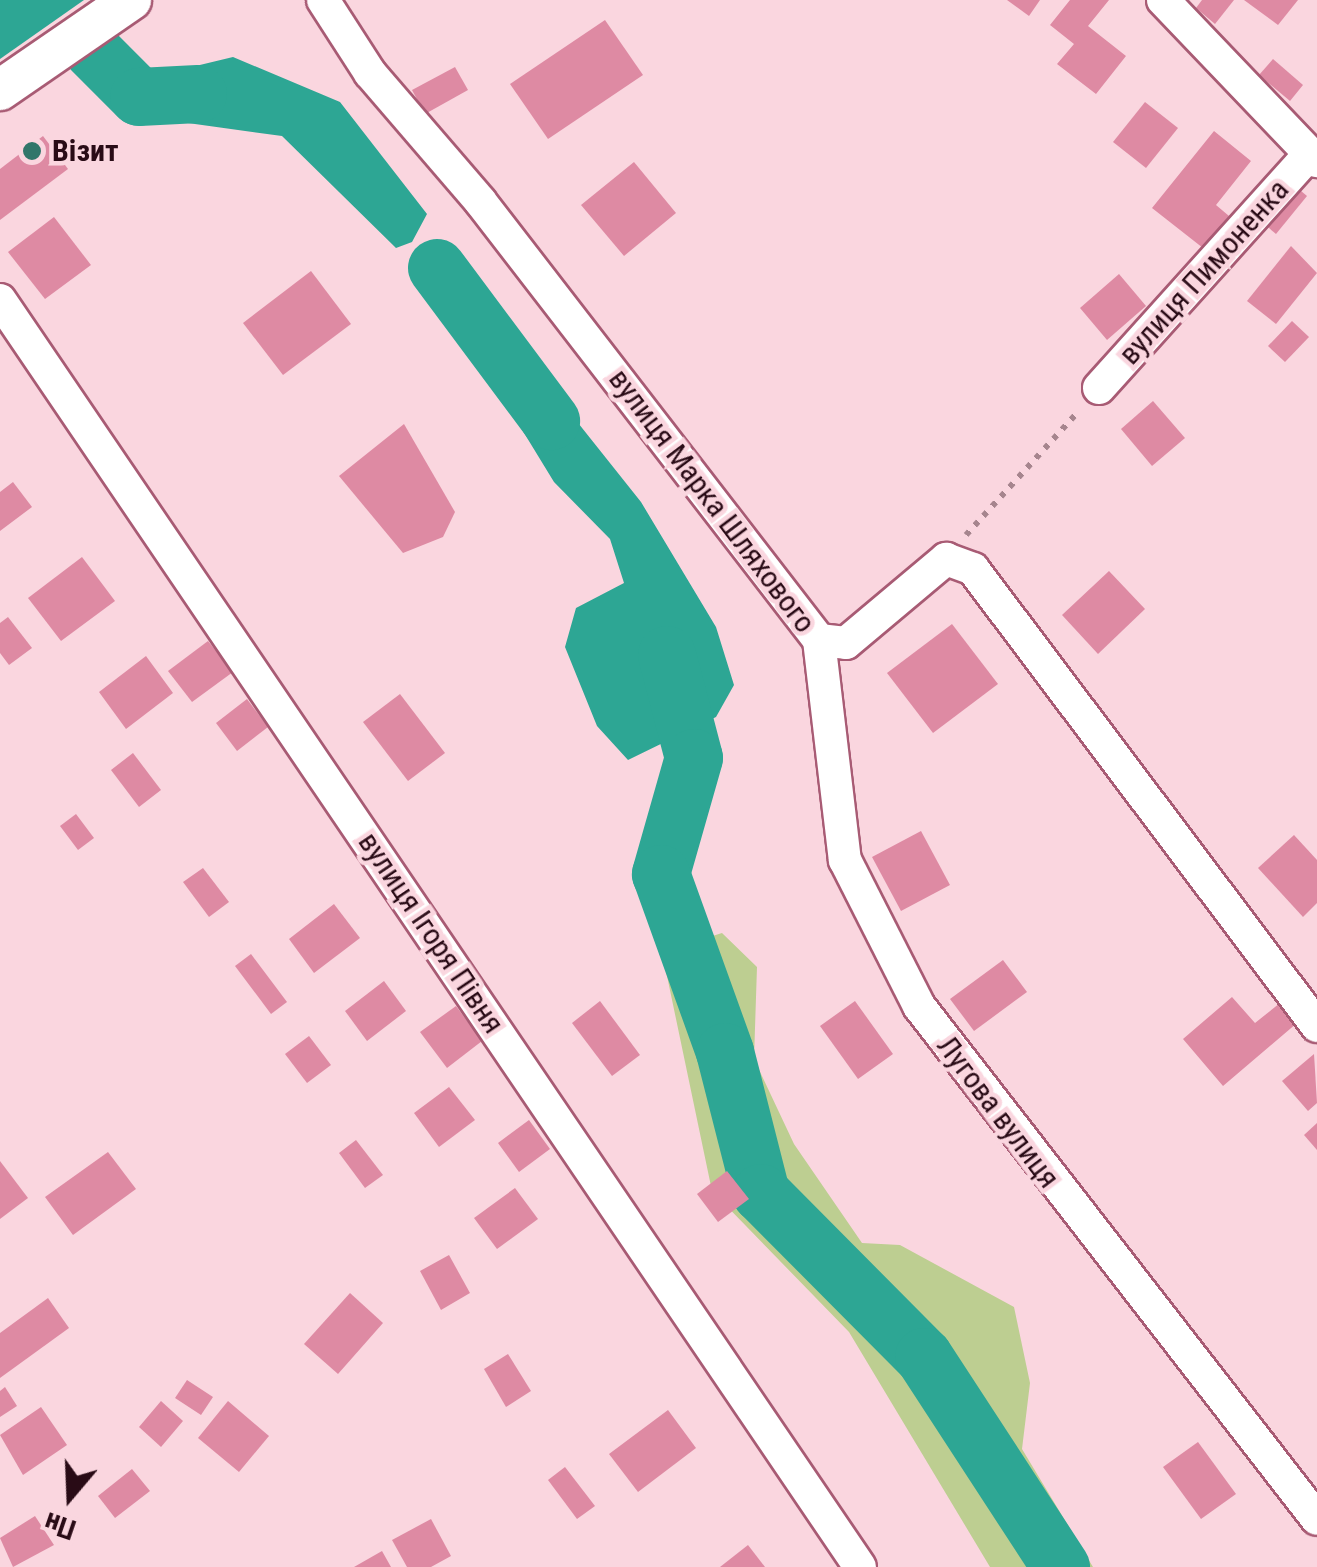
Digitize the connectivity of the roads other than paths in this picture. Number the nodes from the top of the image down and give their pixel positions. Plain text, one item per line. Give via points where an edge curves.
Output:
1 (131, 0) edge
2 (323, 0) edge
3 (1163, 0) edge
4 (0, 90) edge
5 (1313, 158) edge
6 (0, 300) edge
7 (1099, 388) road end
8 (819, 640) junction
9 (1317, 1026) edge
10 (1317, 1519) edge
11 (860, 1567) edge

1 - 4 street
2 - 8 street, вулиця Марка Шляхового via 370,74 480,201
3 - 5 street, вулиця Пимоненка
5 - 7 street, вулиця Пимоненка
6 - 11 street, вулиця Ігоря Півня
8 - 9 street, вулиця Марка Шляхового via 846,643 946,558 973,569
8 - 10 street, Лугова вулиця via 845,860 919,1006

